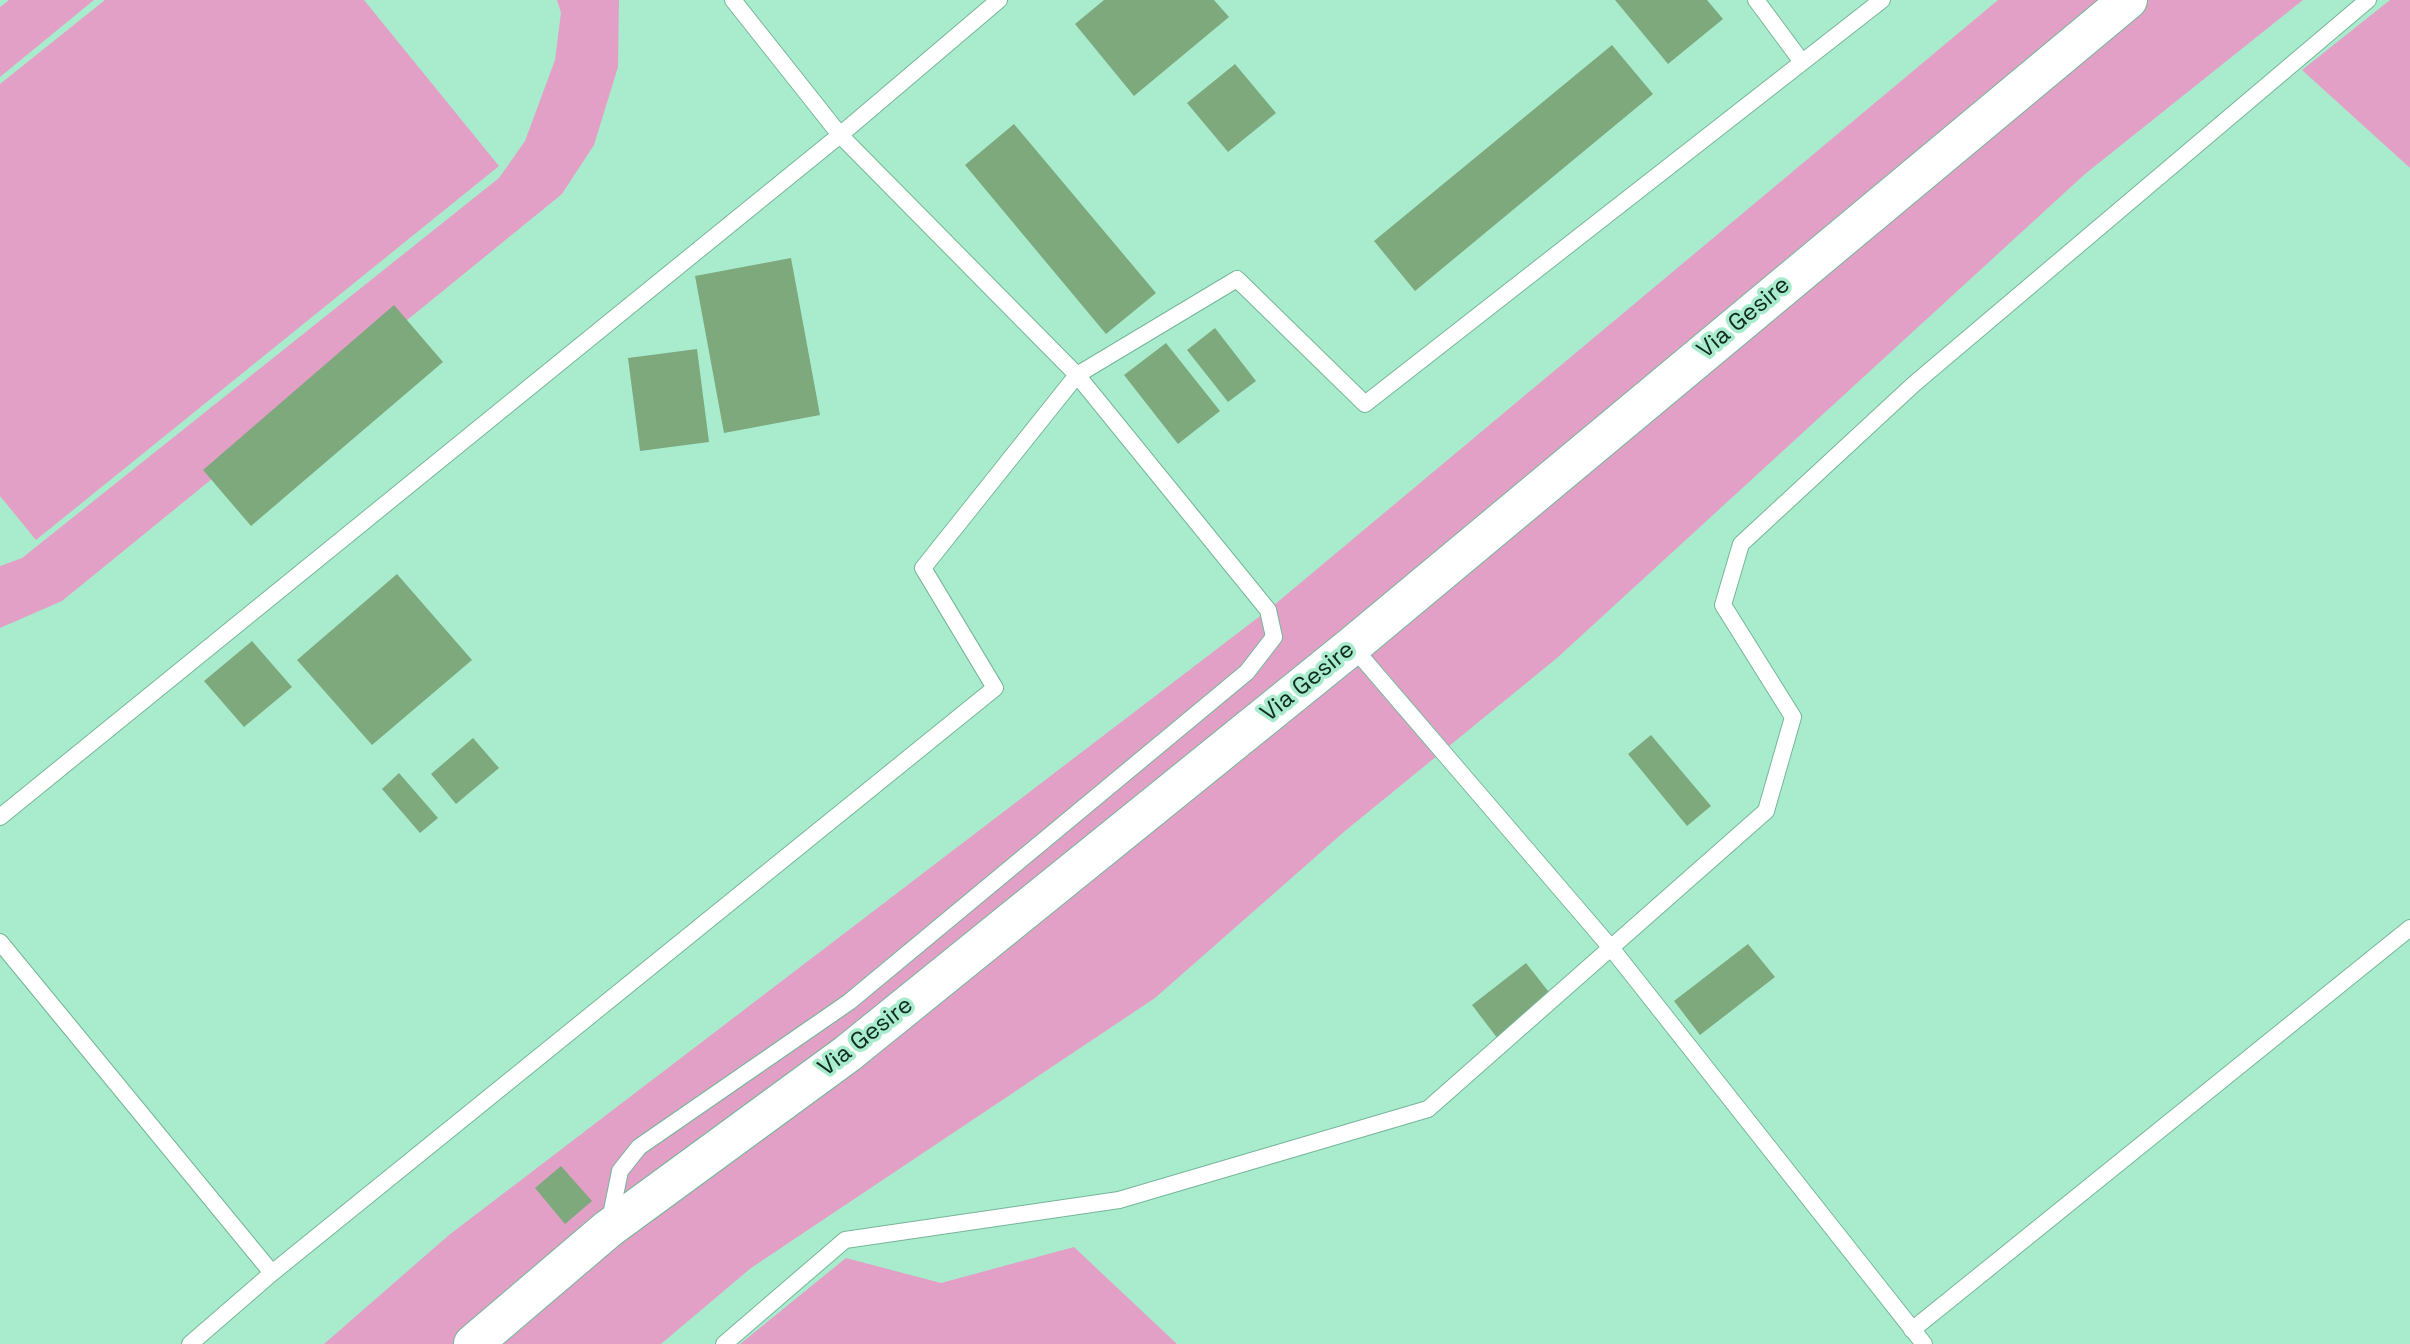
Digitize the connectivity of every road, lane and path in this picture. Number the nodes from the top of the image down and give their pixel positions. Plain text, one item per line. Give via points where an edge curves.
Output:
1 (733, 0) edge
2 (999, 0) edge
3 (1756, 0) edge
4 (1882, 0) edge
5 (2128, 0) edge
6 (2368, 0) edge
7 (1802, 62) junction
8 (840, 135) junction
9 (1077, 375) junction
10 (1352, 646) junction
11 (0, 817) edge
12 (2410, 928) edge
13 (0, 942) edge
14 (1612, 949) junction
15 (608, 1229) junction
16 (272, 1273) junction
17 (1912, 1330) junction
18 (190, 1344) edge
19 (473, 1344) edge
20 (724, 1344) edge
21 (1924, 1344) edge

1 - 8 lane
2 - 8 lane
3 - 7 lane
4 - 7 lane
5 - 10 main road, Via Gesire
6 - 14 lane via 1913,384 1741,544 1723,605 1793,717 1766,811
7 - 9 lane via 1366,404 1237,279
8 - 9 lane
8 - 11 lane
9 - 15 lane via 1268,610 1274,637 1247,672 849,1002 639,1147 620,1171
9 - 16 lane via 923,568 995,688
10 - 14 lane
10 - 15 main road, Via Gesire via 846,1054
12 - 17 lane
13 - 16 lane
14 - 17 lane
14 - 20 lane via 1427,1109 1119,1200 845,1240
15 - 19 main road, Via Gesire
16 - 18 lane
17 - 21 lane

